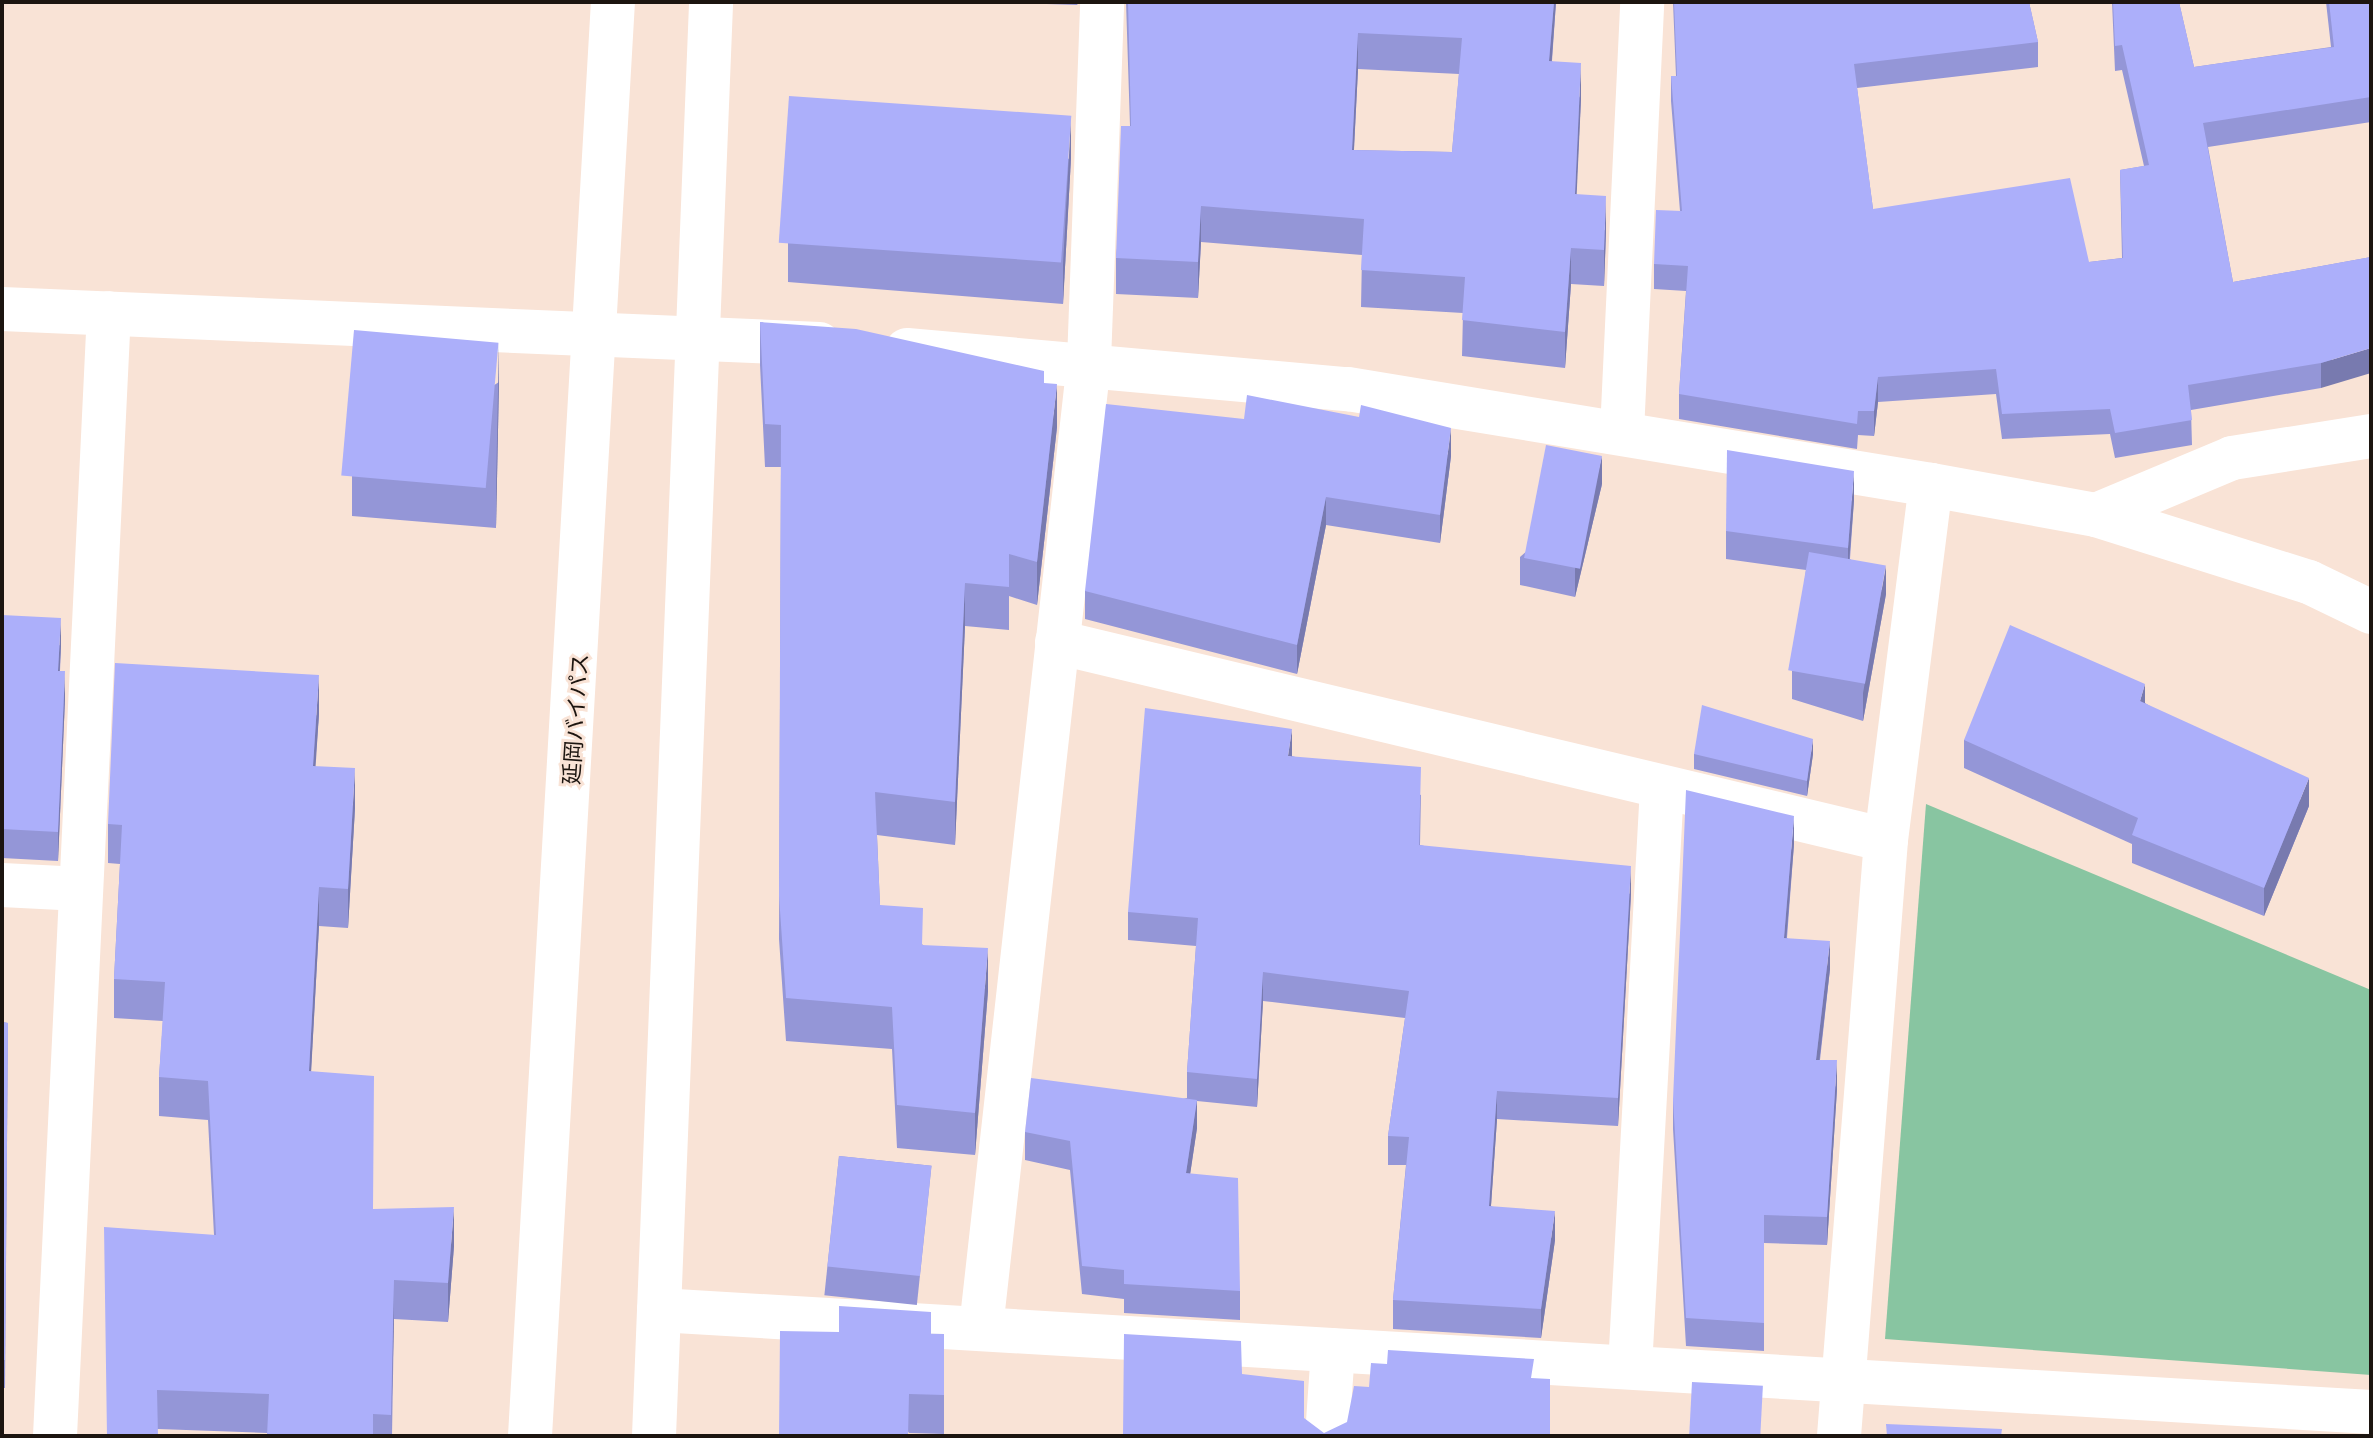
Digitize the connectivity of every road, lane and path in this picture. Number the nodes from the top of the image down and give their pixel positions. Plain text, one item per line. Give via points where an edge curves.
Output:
1 (613, 2) edge
2 (711, 2) edge
3 (1102, 2) edge
4 (1642, 2) edge
5 (2, 309) edge
6 (109, 313) junction
7 (599, 333) junction
8 (697, 336) junction
9 (1089, 362) junction
10 (1622, 432) junction
11 (2371, 436) edge
12 (1931, 485) junction
13 (2096, 515) junction
14 (2371, 612) edge
15 (1057, 642) junction
16 (1662, 788) junction
17 (1886, 840) junction
18 (2, 885) edge
19 (81, 889) junction
20 (659, 1310) junction
21 (981, 1328) junction
22 (1333, 1350) junction
23 (1630, 1367) junction
24 (1843, 1380) junction
25 (2371, 1412) edge
26 (2197, 1419) edge
27 (55, 1436) edge
28 (530, 1436) edge
29 (654, 1436) edge
30 (1327, 1436) edge
31 (1839, 1436) edge

1 - 7 main road, 延岡バイパス
2 - 8 main road
3 - 9 main road
4 - 10 main road
5 - 6 main road
6 - 7 main road
6 - 19 main road
7 - 8 main road
7 - 28 main road, 延岡バイパス
8 - 9 main road
8 - 20 main road
9 - 10 main road via 1348,389
9 - 15 main road
10 - 12 main road
11 - 13 main road via 2232,458
12 - 13 main road
12 - 17 main road
13 - 14 main road via 2309,582
15 - 16 main road
15 - 21 main road
16 - 17 main road
16 - 23 main road
17 - 24 main road
18 - 19 main road
19 - 27 main road
20 - 21 main road
20 - 29 main road
21 - 22 main road
22 - 23 main road
22 - 30 main road
23 - 24 main road
24 - 26 main road
24 - 31 main road
25 - 26 main road

